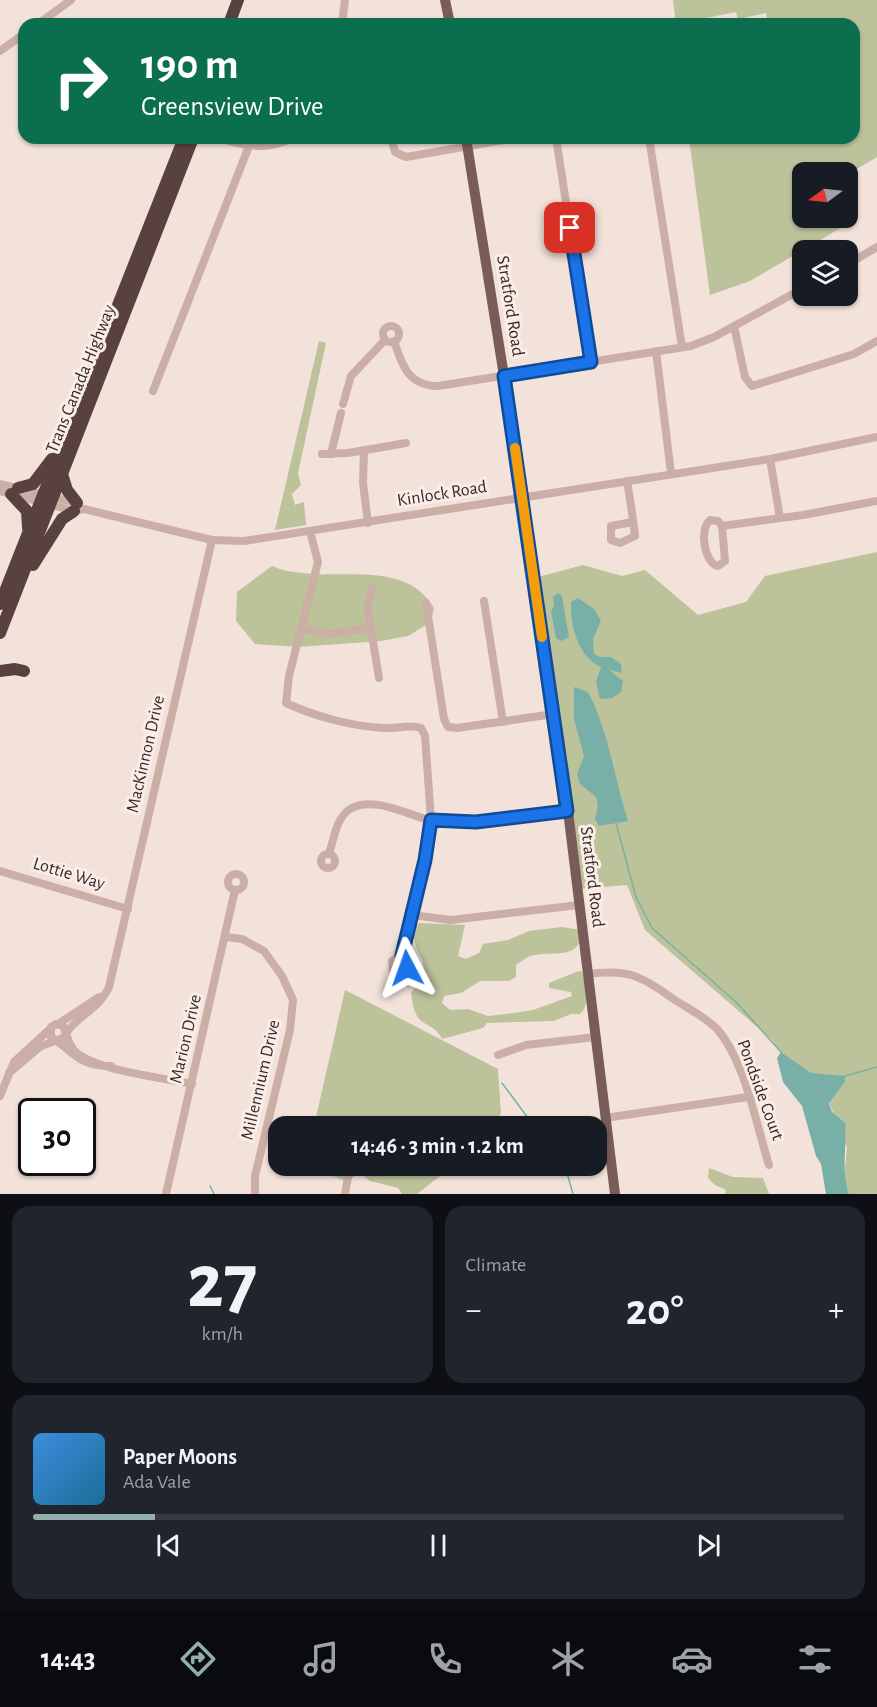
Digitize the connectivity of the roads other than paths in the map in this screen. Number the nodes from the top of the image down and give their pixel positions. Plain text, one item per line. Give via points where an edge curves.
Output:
1 (71, 0) edge
2 (238, 0) edge
3 (245, 0) edge
4 (345, 0) edge
5 (445, 0) edge
6 (46, 18) edge
7 (231, 18) edge
8 (239, 18) edge
9 (343, 18) edge
10 (449, 18) edge
11 (18, 38) edge
12 (0, 51) edge
13 (182, 144) edge
14 (191, 144) edge
15 (242, 144) edge
16 (272, 144) edge
17 (393, 144) edge
18 (463, 144) edge
19 (467, 144) edge
20 (557, 144) edge
21 (650, 144) edge
22 (249, 146) junction
23 (877, 247) edge
24 (858, 258) edge
25 (792, 294) edge
26 (734, 326) junction
27 (877, 341) edge
28 (682, 347) junction
29 (656, 351) junction
30 (591, 362) junction
31 (504, 376) junction
32 (153, 391) dead end
33 (877, 437) edge
34 (65, 441) junction
35 (406, 443) dead end
36 (364, 451) junction
37 (770, 459) junction
38 (672, 473) junction
39 (62, 474) junction
40 (627, 481) junction
41 (0, 483) edge
42 (10, 491) edge
43 (522, 499) junction
44 (47, 500) junction
45 (877, 501) edge
46 (79, 508) junction
47 (780, 518) junction
48 (633, 522) dead end
49 (368, 523) junction
50 (722, 526) junction
51 (310, 531) junction
52 (27, 536) junction
53 (212, 540) junction
54 (373, 588) dead end
55 (14, 597) junction
56 (484, 601) dead end
57 (426, 603) dead end
58 (0, 604) edge
59 (301, 628) junction
60 (369, 628) junction
61 (0, 633) edge
62 (0, 671) edge
63 (24, 671) dead end
64 (379, 678) dead end
65 (554, 714) junction
66 (503, 722) junction
67 (567, 811) junction
68 (431, 820) junction
69 (329, 854) dead end
70 (0, 871) edge
71 (235, 890) dead end
72 (579, 905) junction
73 (128, 909) junction
74 (412, 915) junction
75 (226, 937) junction
76 (402, 955) dead end
77 (588, 974) junction
78 (112, 976) junction
79 (58, 1024) junction
80 (50, 1029) junction
81 (66, 1032) junction
82 (595, 1037) junction
83 (56, 1039) junction
84 (498, 1056) dead end
85 (111, 1066) junction
86 (9, 1073) junction
87 (192, 1084) junction
88 (0, 1096) edge
89 (748, 1097) junction
90 (605, 1116) edge
91 (607, 1118) edge
92 (607, 1134) edge
93 (769, 1165) dead end
94 (612, 1173) junction
95 (348, 1176) edge
96 (166, 1194) edge
97 (255, 1194) edge
98 (345, 1194) edge
99 (609, 1194) edge
100 (615, 1194) edge

1 - 6 street
2 - 7 highway
3 - 8 highway
4 - 9 street
5 - 10 main road
11 - 12 street
13 - 34 highway, Trans Canada Highway
14 - 39 highway, Trans Canada Highway
15 - 22 street
16 - 22 street
17 - 18 street via 399,157 415,157
19 - 31 main road, Stratford Road
20 - 30 street
21 - 28 street
22 - 32 street
23 - 24 street
25 - 26 street
26 - 27 street via 745,377 752,386 854,354
26 - 28 street via 703,342
28 - 29 street
29 - 30 street
29 - 38 street
30 - 31 street
31 - 36 street via 438,386 419,383 403,368 390,341 351,376 327,454
31 - 43 main road, Stratford Road
33 - 37 street, Kinlock Road
34 - 42 highway via 38,480
34 - 44 highway, Trans Canada Highway
35 - 36 street
36 - 49 street
37 - 38 street, Kinlock Road
37 - 47 street
38 - 40 street, Kinlock Road
39 - 44 highway, Trans Canada Highway
39 - 46 highway
40 - 43 street, Kinlock Road
40 - 48 street
41 - 42 street, Kinlock Road
42 - 44 street, Kinlock Road
42 - 52 highway via 30,518
43 - 49 street, Kinlock Road
43 - 65 main road, Stratford Road
44 - 46 street, Kinlock Road
44 - 52 highway, Trans Canada Highway
44 - 55 highway, Trans Canada Highway
45 - 47 street
46 - 53 street, Kinlock Road
46 - 55 highway via 62,519
47 - 50 street
49 - 51 street, Kinlock Road
50 - 50 street via 713,520 705,524 707,557 714,566 725,561
51 - 53 street, Kinlock Road via 244,541
51 - 59 street via 318,562
52 - 58 highway, Trans Canada Highway
53 - 73 street, MacKinnon Drive
54 - 60 street via 367,605
55 - 61 highway, Trans Canada Highway
56 - 66 street
57 - 66 street via 445,723 457,728
59 - 60 street via 329,634
59 - 68 street via 286,703 365,726 421,728 425,736
60 - 64 street
62 - 63 highway
65 - 66 street
65 - 67 main road, Stratford Road
67 - 68 street via 476,822
67 - 72 main road, Stratford Road
68 - 69 street via 377,805 360,805 349,810 338,824
68 - 74 street
70 - 73 street, Lottie Way
71 - 75 street, Marion Drive
72 - 74 street via 452,920
72 - 77 main road, Stratford Road
73 - 78 street, MacKinnon Drive
74 - 76 street
75 - 87 street, Marion Drive
75 - 97 street, Millennium Drive via 242,939 264,951 293,1000 290,1030 255,1176
77 - 82 main road, Stratford Road
77 - 89 street, Pondside Court via 615,971 636,976 699,1014 715,1027 732,1051
78 - 79 street, MacKinnon Drive via 92,1003
78 - 81 street, MacKinnon Drive via 105,996
79 - 80 street
79 - 81 street
80 - 83 street via 51,1037
80 - 86 street via 24,1051
81 - 83 street via 63,1038
81 - 85 street via 67,1040 79,1054
82 - 84 street via 526,1046
82 - 90 main road, Stratford Road
83 - 85 street via 81,1061
83 - 86 street via 41,1046
85 - 87 street
86 - 88 street
87 - 96 street, Marion Drive
89 - 91 street
89 - 93 street, Pondside Court
92 - 94 main road, Stratford Road
94 - 99 main road
94 - 100 main road, Stratford Road
95 - 98 street

